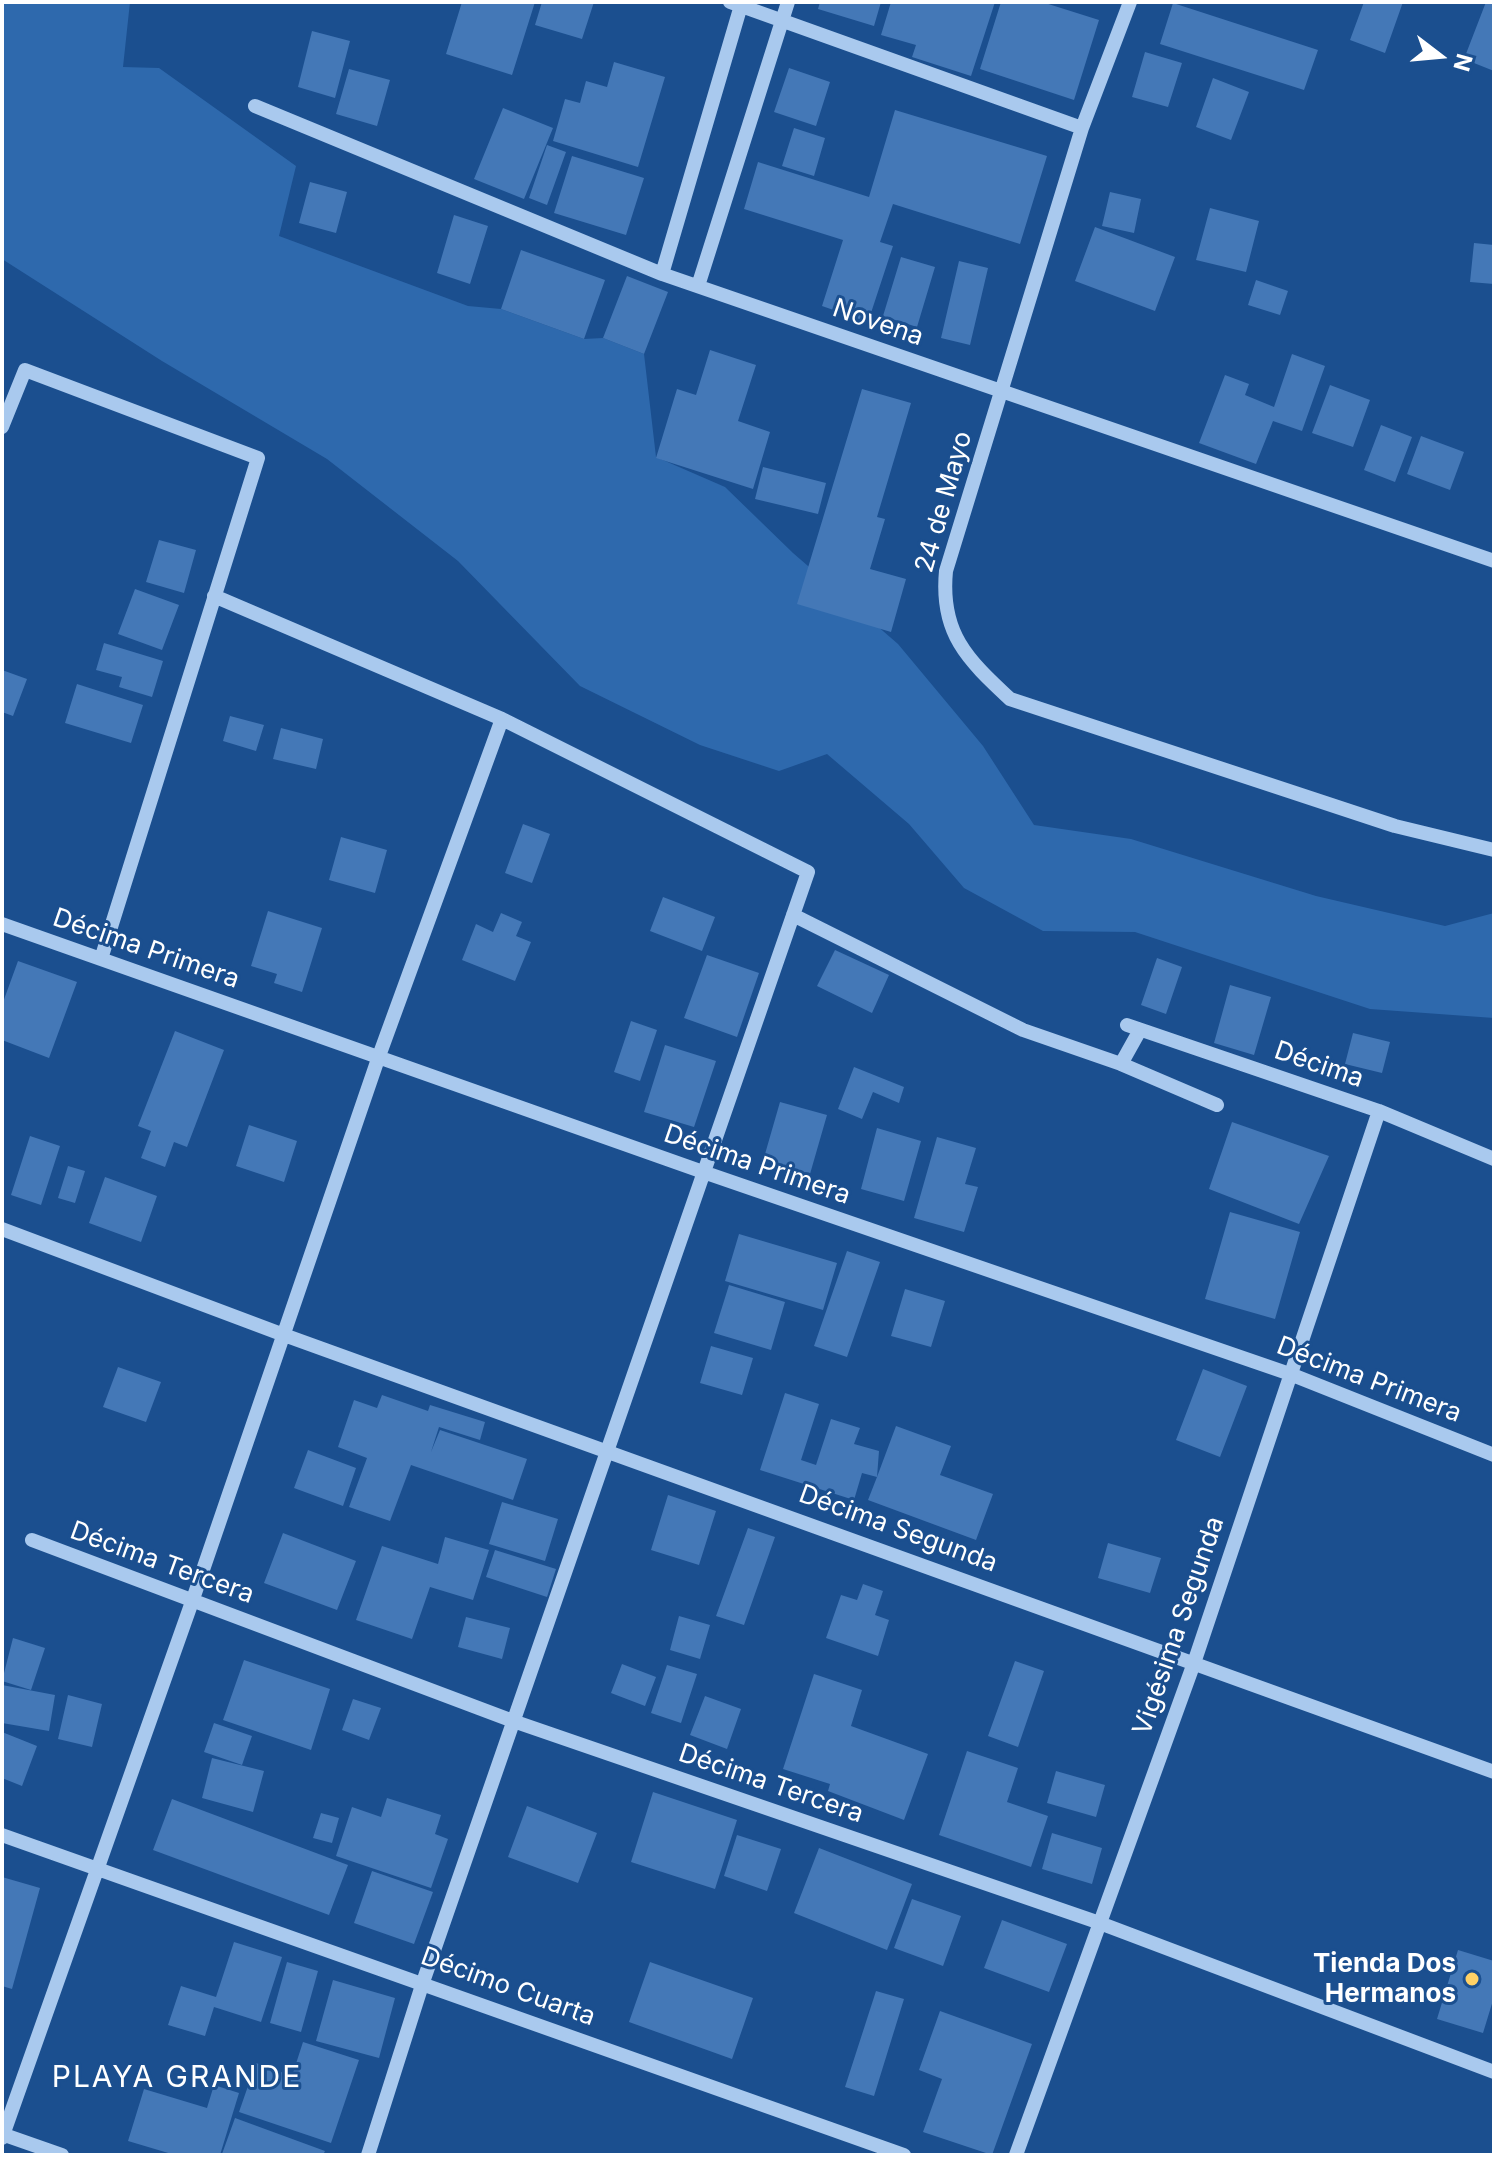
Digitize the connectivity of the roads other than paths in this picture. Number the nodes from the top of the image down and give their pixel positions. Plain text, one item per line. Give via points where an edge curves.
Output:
1 (788, 2) edge
2 (1130, 2) edge
3 (738, 3) edge
4 (781, 20) junction
5 (255, 106) dead end
6 (1082, 128) junction
7 (662, 274) junction
8 (698, 286) junction
9 (1002, 392) junction
10 (2, 427) edge
11 (1494, 561) edge
12 (214, 596) junction
13 (502, 719) junction
14 (1494, 850) edge
15 (793, 915) junction
16 (2, 924) edge
17 (101, 959) junction
18 (379, 1056) junction
19 (1121, 1064) junction
20 (1217, 1105) dead end
21 (1379, 1111) junction
22 (1494, 1159) edge
23 (706, 1173) junction
24 (2, 1229) edge
25 (284, 1335) junction
26 (1290, 1374) junction
27 (610, 1450) junction
28 (1494, 1455) edge
29 (32, 1540) dead end
30 (193, 1599) junction
31 (1194, 1663) junction
32 (513, 1721) junction
33 (1494, 1772) edge
34 (2, 1835) edge
35 (96, 1868) junction
36 (1097, 1922) junction
37 (423, 1982) junction
38 (1494, 2072) edge
39 (3, 2135) edge
40 (62, 2155) edge
41 (368, 2155) edge
42 (904, 2155) edge
43 (1016, 2155) edge

1 - 4 street
2 - 6 street, 24 de Mayo
3 - 4 street
3 - 7 street
4 - 6 street
4 - 8 street
5 - 7 street, Novena
6 - 9 street, 24 de Mayo
7 - 8 street, Novena
8 - 9 street, Novena
9 - 11 street, Novena
9 - 14 street, 24 de Mayo via 946,571 943,601 953,634 976,668 1010,699 1380,821
10 - 12 street via 25,370 258,458
12 - 13 street
12 - 17 street
13 - 15 street via 808,872
13 - 18 street
15 - 19 street via 1023,1030
15 - 23 street
16 - 17 street, Décima Primera
17 - 18 street, Décima Primera
18 - 23 street, Décima Primera
18 - 25 street
19 - 20 street
19 - 21 street, Décima via 1134,1028
21 - 22 street, Décima
21 - 26 street, Vigésima Segunda
23 - 26 street, Décima Primera
23 - 27 street
24 - 25 street, Décima Segunda
25 - 27 street, Décima Segunda
25 - 30 street
26 - 28 street, Décima Primera
26 - 31 street, Vigésima Segunda
27 - 31 street, Décima Segunda
27 - 32 street
29 - 30 street, Décima Tercera
30 - 32 street, Décima Tercera
30 - 35 street
31 - 33 street, Décima Segunda
31 - 36 street, Vigésima Segunda
32 - 36 street, Décima Tercera
32 - 37 street
34 - 35 street, Décimo Cuarta
35 - 37 street, Décimo Cuarta
35 - 39 street
36 - 38 street, Décima Tercera
36 - 43 street, Vigésima Segunda
37 - 41 street
37 - 42 street, Décimo Cuarta
39 - 40 street

